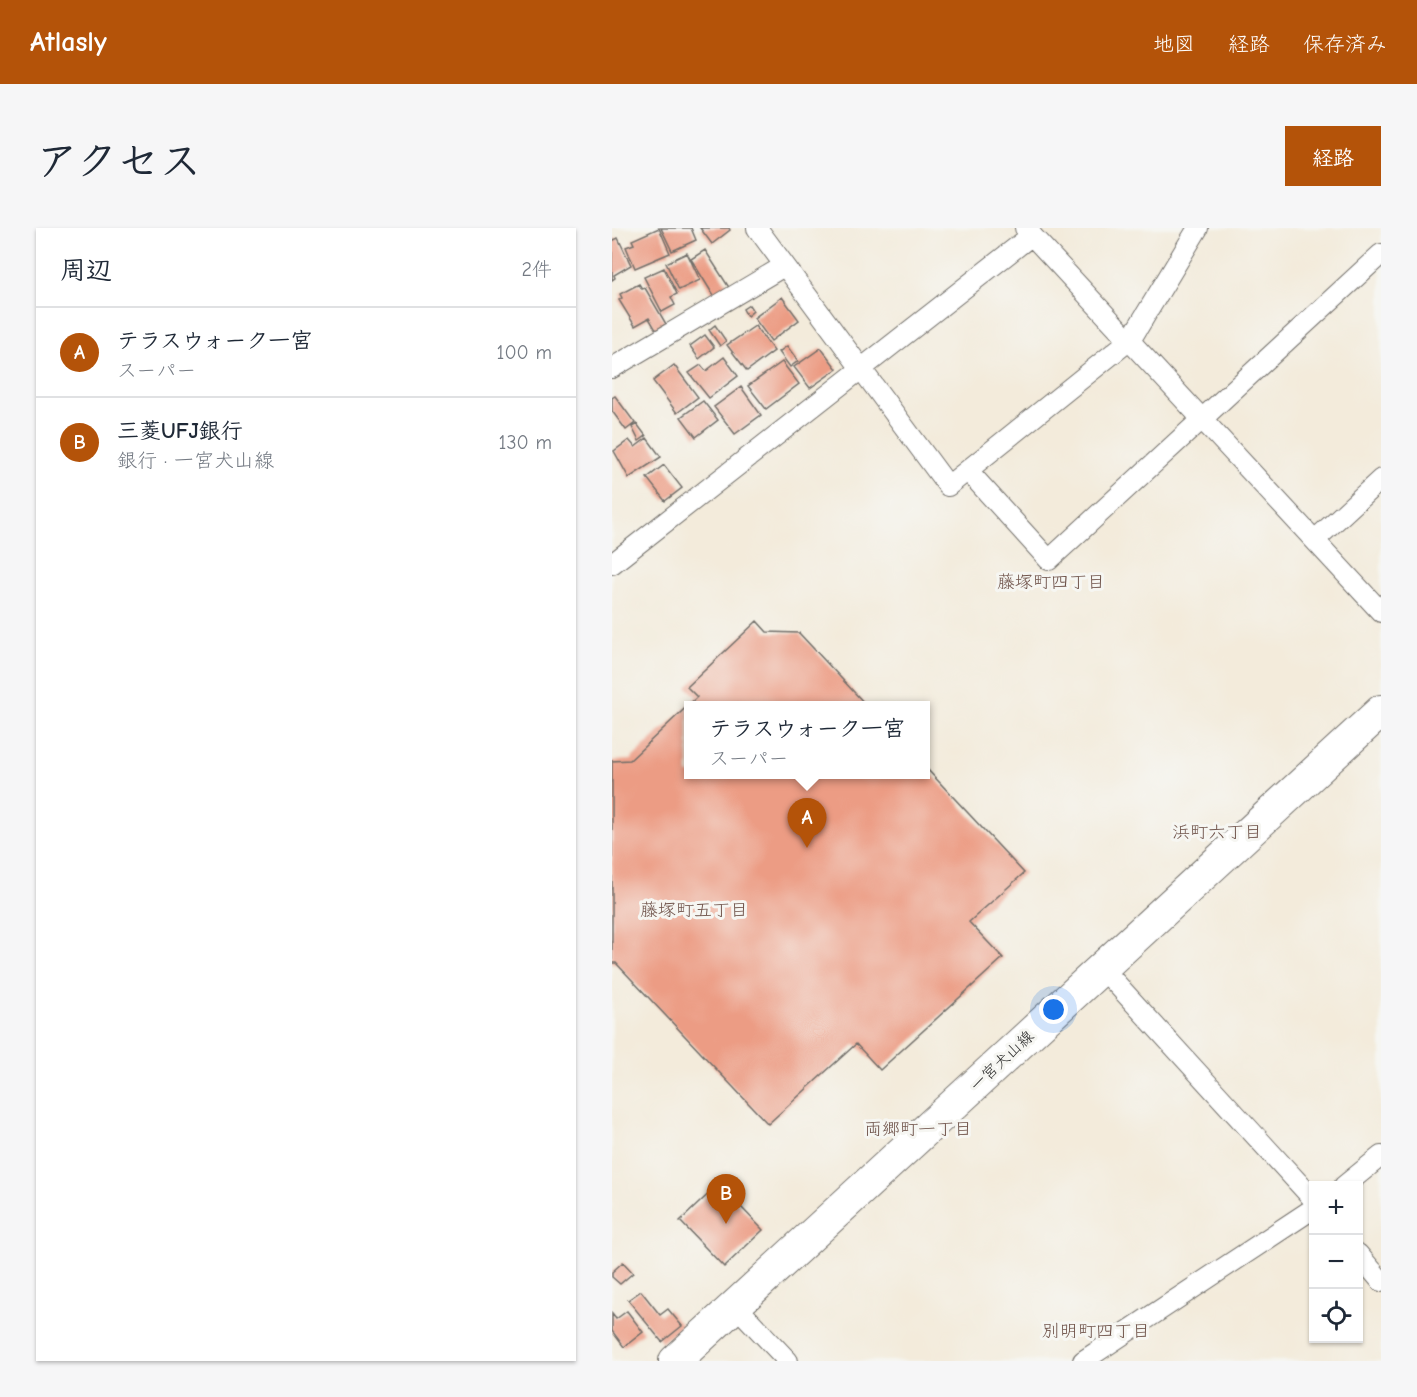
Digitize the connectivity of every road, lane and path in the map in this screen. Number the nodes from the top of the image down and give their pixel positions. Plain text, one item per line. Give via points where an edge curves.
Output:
1 (756, 228) edge
2 (1198, 228) edge
3 (1029, 232) edge
4 (1381, 254) edge
5 (784, 266) junction
6 (1131, 339) junction
7 (612, 368) edge
8 (860, 370) junction
9 (1202, 419) junction
10 (968, 471) junction
11 (1381, 479) edge
12 (1315, 540) junction
13 (612, 564) edge
14 (1381, 612) edge
15 (1381, 711) edge
16 (1102, 969) junction
17 (1381, 1156) edge
18 (1349, 1181) edge
19 (1309, 1195) edge
20 (1309, 1212) edge
21 (1363, 1259) edge
22 (1381, 1281) edge
23 (735, 1305) junction
24 (675, 1361) edge
25 (788, 1361) edge
26 (1083, 1361) edge

1 - 5 street
2 - 6 street
3 - 6 street
3 - 8 street
4 - 9 street
5 - 7 street
5 - 8 street
6 - 9 street
6 - 10 street
8 - 10 street via 948,486
8 - 13 street
9 - 10 street via 1049,560
9 - 12 street
11 - 12 street
12 - 14 street
15 - 16 main road, 一宮犬山線
16 - 19 street
16 - 23 main road, 一宮犬山線
17 - 18 street
20 - 26 street
21 - 22 street
23 - 24 main road, 一宮犬山線
23 - 25 street

